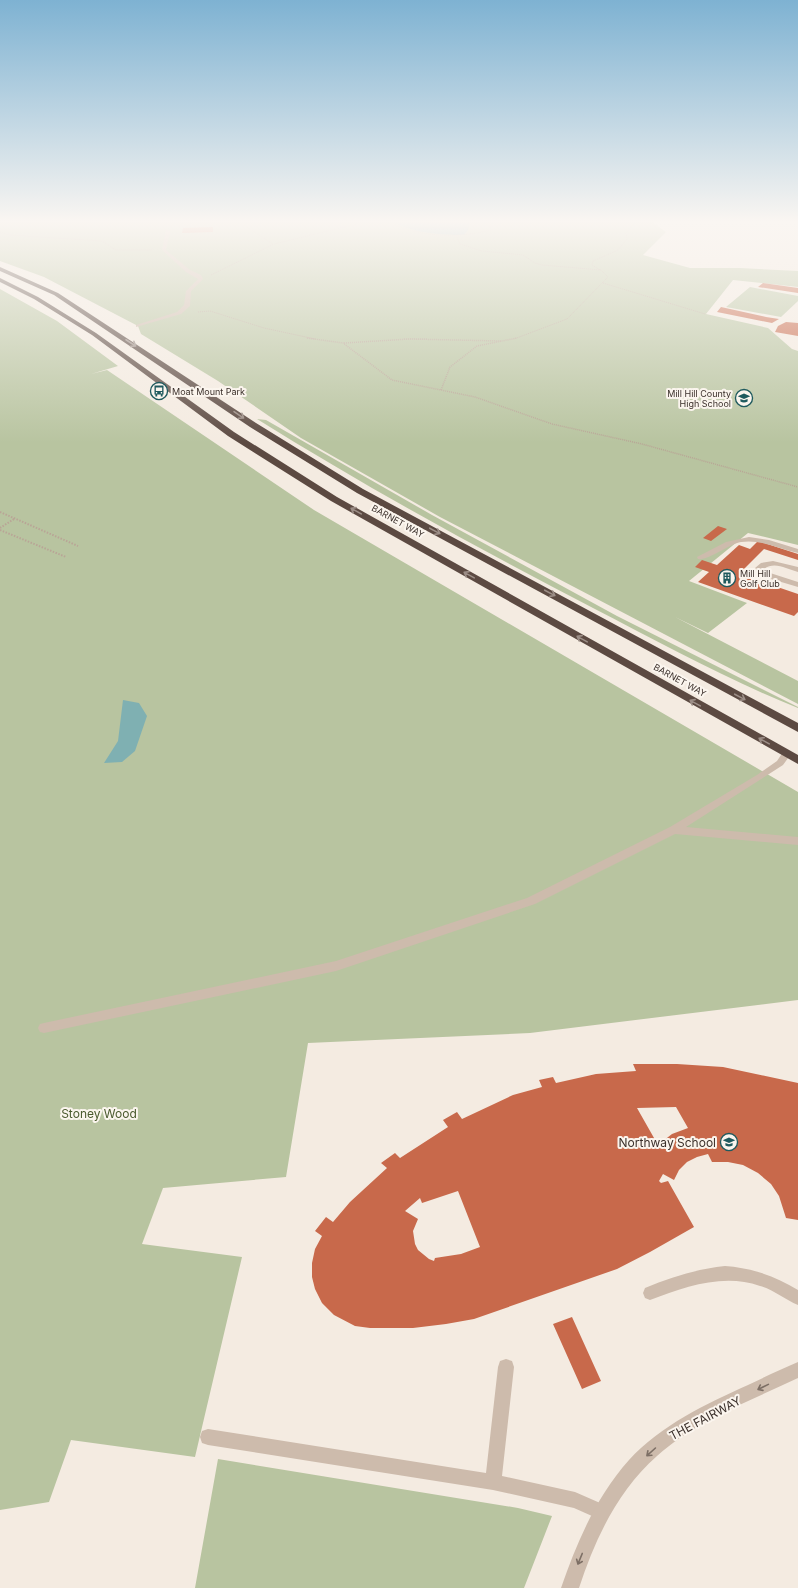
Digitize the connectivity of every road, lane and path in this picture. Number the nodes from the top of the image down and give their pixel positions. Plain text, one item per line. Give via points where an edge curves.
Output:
1 (30, 295) edge
2 (58, 295) edge
3 (188, 295) edge
4 (591, 295) edge
5 (643, 295) edge
6 (179, 313) junction
7 (705, 314) dead end
8 (138, 326) dead end
9 (510, 341) junction
10 (343, 343) junction
11 (441, 390) junction
12 (798, 487) edge
13 (0, 512) edge
14 (15, 519) junction
15 (0, 529) edge
16 (78, 546) dead end
17 (798, 551) edge
18 (66, 557) dead end
19 (701, 557) dead end
20 (798, 570) edge
21 (798, 586) edge
22 (783, 720) junction
23 (798, 722) edge
24 (798, 728) edge
25 (786, 754) junction
26 (798, 760) edge
27 (674, 830) junction
28 (798, 841) edge
29 (44, 1028) dead end
30 (650, 1293) dead end
31 (798, 1298) edge
32 (506, 1367) dead end
33 (798, 1370) edge
34 (208, 1437) dead end
35 (493, 1482) junction
36 (601, 1512) junction
37 (570, 1588) edge

25 -> 1 highway, BARNET WAY via 334,500 232,434 94,334
2 -> 22 highway, BARNET WAY via 253,425 360,491
3 - 6 street via 187,306
4 - 9 path via 567,319
5 - 7 path
6 - 8 street
6 - 10 path via 210,311 304,338
9 - 10 path via 410,339
9 - 11 path via 477,346 450,367
10 - 11 path via 392,380
11 - 12 path via 475,397 552,424 642,444
13 - 14 path
14 - 15 path
14 - 16 path
15 - 18 path
17 - 19 street via 750,538 727,542
20 - 21 street via 775,562 759,568 764,574
22 - 23 street
22 - 24 highway, BARNET WAY
25 - 26 highway, BARNET WAY
25 - 27 street via 780,763 760,777
27 - 28 street
27 - 29 street via 531,901 336,966
30 - 31 street via 689,1278 720,1272 753,1276 784,1288
32 - 35 street
33 -> 36 street, THE FAIRWAY via 668,1436 633,1468
34 - 35 street
35 - 36 street via 576,1500
36 -> 37 street, THE FAIRWAY via 578,1560

